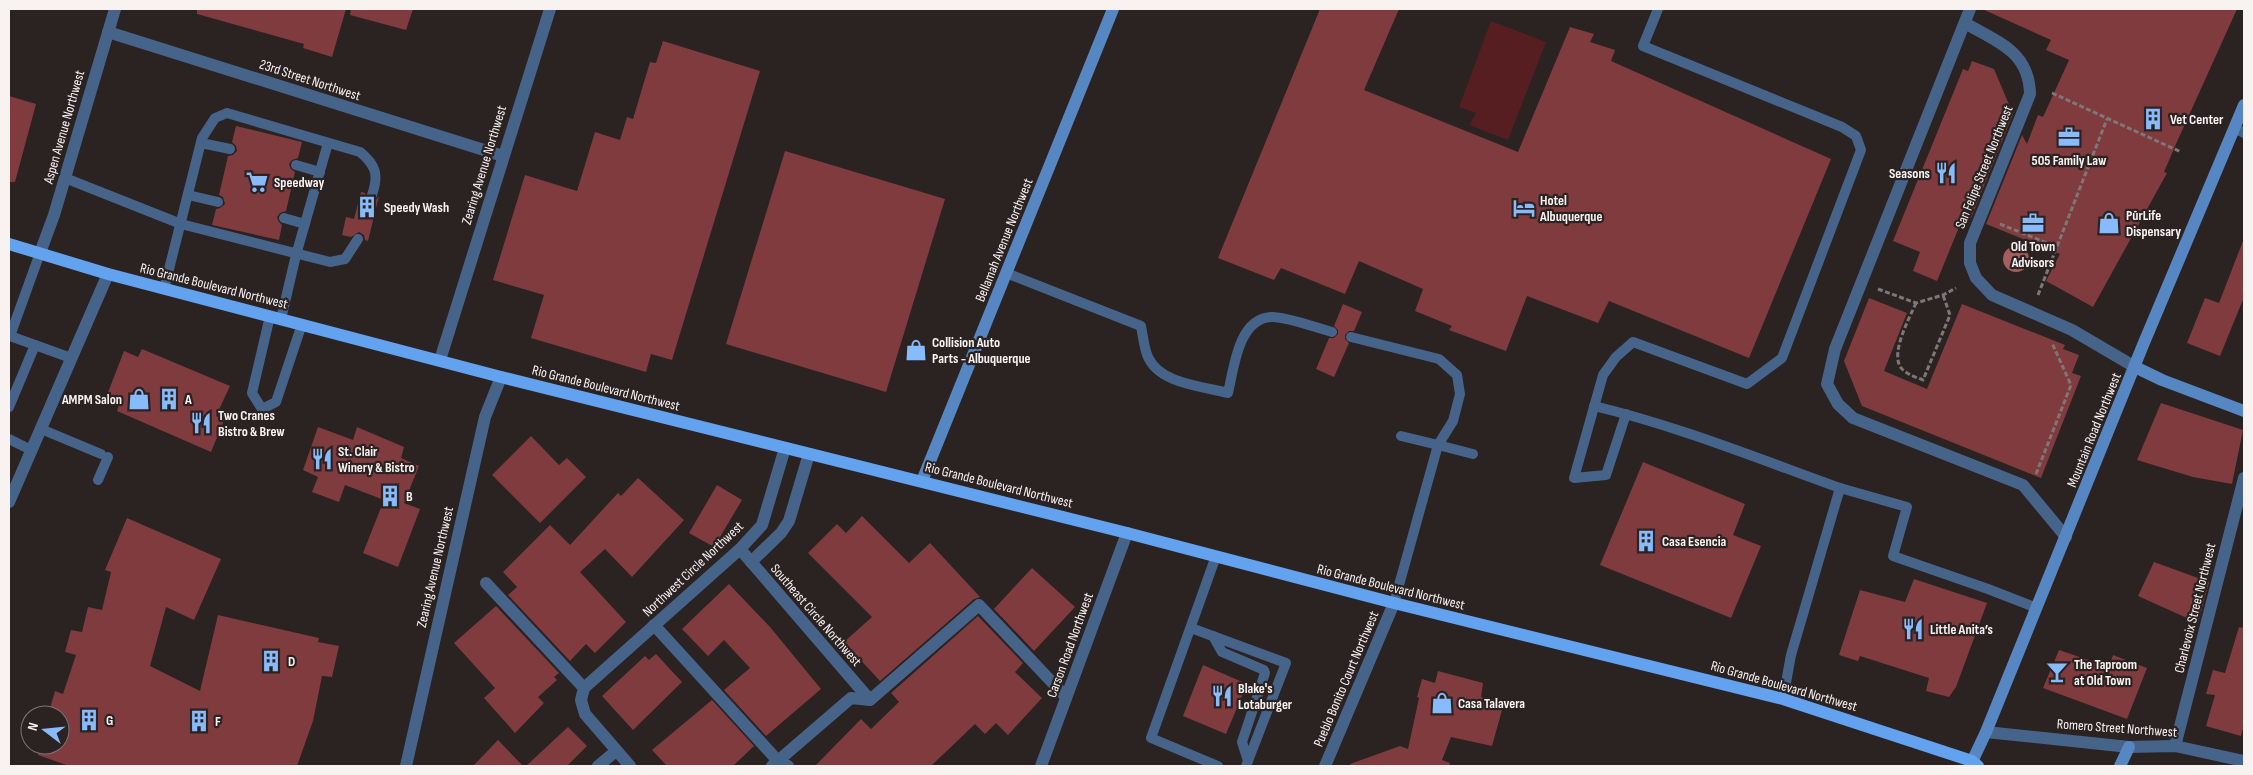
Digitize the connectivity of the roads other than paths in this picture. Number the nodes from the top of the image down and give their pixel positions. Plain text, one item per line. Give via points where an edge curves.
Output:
1 (115, 9) edge
2 (550, 9) edge
3 (1113, 9) edge
4 (1658, 9) edge
5 (1970, 9) edge
6 (1965, 23) junction
7 (108, 32) junction
8 (2244, 104) edge
9 (2239, 130) edge
10 (201, 143) junction
11 (328, 144) junction
12 (230, 149) dead end
13 (503, 156) junction
14 (296, 165) dead end
15 (320, 172) junction
16 (65, 178) junction
17 (188, 195) junction
18 (372, 195) dead end
19 (218, 202) dead end
20 (284, 218) dead end
21 (181, 224) junction
22 (305, 224) junction
23 (358, 239) dead end
24 (9, 244) edge
25 (40, 253) junction
26 (296, 255) junction
27 (1006, 273) junction
28 (108, 274) junction
29 (164, 288) junction
30 (276, 317) junction
31 (302, 324) junction
32 (1332, 332) dead end
33 (1351, 337) dead end
34 (35, 345) junction
35 (71, 358) junction
36 (440, 360) junction
37 (2135, 367) junction
38 (501, 377) junction
39 (9, 406) edge
40 (1594, 406) junction
41 (2244, 411) edge
42 (1626, 414) junction
43 (40, 429) junction
44 (1401, 436) dead end
45 (9, 439) edge
46 (1438, 445) junction
47 (785, 448) junction
48 (31, 450) junction
49 (809, 454) junction
50 (1473, 454) dead end
51 (2244, 478) edge
52 (98, 480) dead end
53 (922, 481) junction
54 (1840, 488) junction
55 (9, 502) edge
56 (1127, 533) junction
57 (2066, 537) junction
58 (740, 549) junction
59 (1216, 556) junction
60 (751, 562) junction
61 (486, 583) dead end
62 (1394, 603) junction
63 (2037, 608) junction
64 (654, 626) junction
65 (1191, 628) junction
66 (1213, 636) junction
67 (584, 688) junction
68 (1066, 697) junction
69 (1783, 699) junction
70 (870, 700) junction
71 (1986, 732) junction
72 (2175, 746) junction
73 (2128, 747) junction
74 (616, 751) junction
75 (2244, 761) edge
76 (779, 764) edge
77 (1247, 764) edge
78 (1974, 765) edge
79 (406, 766) edge
80 (598, 766) edge
81 (630, 766) edge
82 (1041, 766) edge
83 (1218, 766) edge
84 (1325, 766) edge
85 (2120, 766) edge

1 - 7 street, Aspen Avenue Northwest
2 - 13 street, Zearing Avenue Northwest
3 - 27 street, Bellamah Avenue Northwest
4 - 40 lane via 1643,46 1842,127 1856,136 1861,150 1782,358 1747,384 1633,342 1603,375
5 - 6 street
6 - 37 street, San Felipe Street Northwest via 2017,55 2028,72 2030,88 1970,243 1970,263 1976,278 1992,295 2072,330
6 - 57 street via 1835,349 1826,384 1838,404 1854,418 2024,486
7 - 13 street, 23rd Street Northwest
7 - 16 street, Aspen Avenue Northwest
8 - 9 street, Mountain Road Northwest
9 - 37 street, Mountain Road Northwest
10 - 11 lane via 215,118 227,114
10 - 12 lane
10 - 17 lane
11 - 15 lane
11 - 18 lane via 360,152 370,160 377,180
13 - 36 street, Zearing Avenue Northwest
14 - 15 lane
15 - 22 lane
16 - 21 lane
16 - 25 street, Aspen Avenue Northwest
17 - 19 lane
17 - 21 lane
20 - 22 lane
21 - 26 lane
21 - 29 lane
22 - 26 lane
23 - 26 lane via 345,258 330,262
24 - 25 main road, Rio Grande Boulevard Northwest
25 - 28 main road, Rio Grande Boulevard Northwest
25 - 34 lane via 10,336
26 - 30 lane
27 - 32 lane via 1141,326 1147,356 1156,369 1171,378 1228,392 1240,346 1247,331 1258,321 1272,317
27 - 53 street, Bellamah Avenue Northwest
28 - 29 main road, Rio Grande Boulevard Northwest
28 - 35 street
29 - 30 main road, Rio Grande Boulevard Northwest
30 - 31 main road, Rio Grande Boulevard Northwest
30 - 31 lane via 252,393 262,409 276,402
31 - 36 main road, Rio Grande Boulevard Northwest
33 - 46 lane via 1440,359 1457,375 1460,394 1453,421
34 - 35 lane
34 - 39 lane
35 - 43 street
36 - 38 main road, Rio Grande Boulevard Northwest
37 - 41 street, San Felipe Street Northwest
37 - 57 street, Mountain Road Northwest
38 - 47 main road, Rio Grande Boulevard Northwest
38 - 79 street, Zearing Avenue Northwest via 485,416
40 - 42 lane
40 - 42 lane via 1574,478 1606,474
42 - 54 lane
43 - 48 street
43 - 52 lane via 104,456
44 - 46 lane
45 - 48 lane
46 - 50 lane
46 - 62 lane
47 - 49 main road, Rio Grande Boulevard Northwest
47 - 58 street, Northwest Circle Northwest via 762,525
48 - 55 street
49 - 53 main road, Rio Grande Boulevard Northwest
49 - 60 street via 789,521
51 - 72 street, Charlevoix Street Northwest
53 - 56 main road, Rio Grande Boulevard Northwest
54 - 63 lane via 1907,507 1893,556
54 - 69 lane via 1791,655
56 - 59 main road, Rio Grande Boulevard Northwest
56 - 68 street, Carson Road Northwest
57 - 63 street, Mountain Road Northwest
58 - 60 street, Southeast Circle Northwest
58 - 64 street, Northwest Circle Northwest
59 - 62 main road, Rio Grande Boulevard Northwest
59 - 65 lane
60 - 70 street, Southeast Circle Northwest
61 - 67 street
62 - 69 main road, Rio Grande Boulevard Northwest
62 - 84 street, Pueblo Bonito Court Northwest
63 - 71 street, Mountain Road Northwest
64 - 67 street, Northwest Circle Northwest
64 - 76 street
65 - 66 lane
65 - 83 lane via 1151,738
66 - 77 lane via 1222,652 1265,673 1242,742
66 - 77 lane via 1286,663
67 - 74 street via 581,700 585,714
68 - 70 street via 979,605
68 - 82 street, Carson Road Northwest
69 - 78 main road, Rio Grande Boulevard Northwest
70 - 76 street via 851,698
71 - 73 street, Romero Street Northwest
71 - 78 street, Mountain Road Northwest
72 - 73 street, Romero Street Northwest
72 - 75 street, Romero Street Northwest
73 - 85 street
74 - 80 street
74 - 81 street

